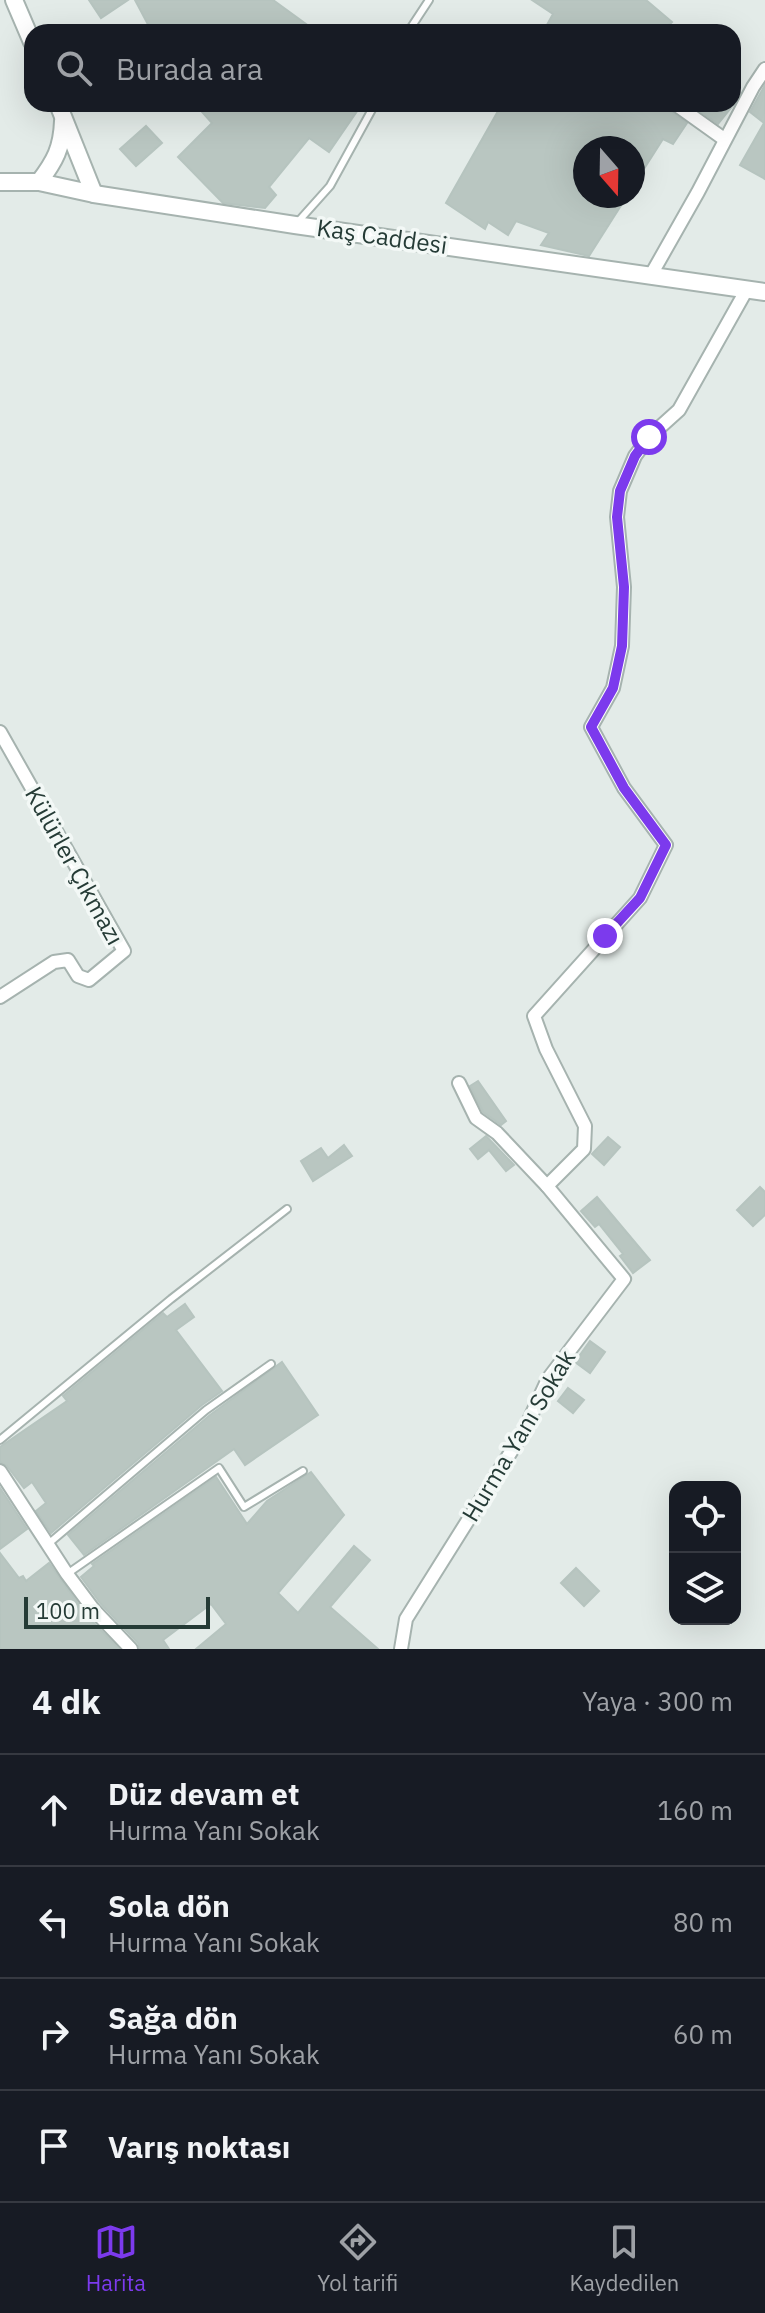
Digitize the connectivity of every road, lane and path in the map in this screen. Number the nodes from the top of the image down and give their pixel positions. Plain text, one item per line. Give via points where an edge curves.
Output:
1 (14, 0) edge
2 (429, 0) edge
3 (24, 24) edge
4 (413, 24) edge
5 (765, 69) edge
6 (741, 109) edge
7 (61, 112) edge
8 (62, 112) edge
9 (371, 112) edge
10 (686, 112) edge
11 (739, 112) edge
12 (724, 139) junction
13 (0, 182) edge
14 (39, 182) junction
15 (94, 194) junction
16 (295, 225) junction
17 (651, 275) junction
18 (747, 289) junction
19 (765, 292) edge
20 (0, 732) edge
21 (0, 997) edge
22 (459, 1083) dead end
23 (547, 1186) junction
24 (287, 1209) dead end
25 (271, 1364) dead end
26 (0, 1440) edge
27 (0, 1471) edge
28 (303, 1471) dead end
29 (47, 1545) junction
30 (67, 1574) junction
31 (131, 1649) edge
32 (401, 1649) edge

1 - 3 street
2 - 4 lane
5 - 6 street
7 - 14 street via 62,141
8 - 15 street
9 - 16 lane via 330,186
10 - 12 street
11 - 12 street
12 - 17 street
13 - 14 street, Kaş Caddesi
14 - 15 street, Kaş Caddesi
15 - 16 street, Kaş Caddesi
16 - 17 street, Kaş Caddesi
17 - 18 street, Kaş Caddesi
18 - 19 street, Kaş Caddesi
18 - 23 street via 679,410 635,456 620,491 622,646 613,688 591,727 624,788 666,845 640,898 534,1016 585,1126 584,1149
20 - 21 street, Külürler Çıkmazı via 124,951 89,980 78,976 68,960 54,962
22 - 23 street via 476,1118
23 - 32 street, Hurma Yanı Sokak via 624,1279 548,1379 524,1431 406,1619
24 - 26 lane
25 - 29 lane via 206,1410
27 - 29 street
28 - 30 lane via 244,1507 219,1468
29 - 30 street
30 - 31 street

